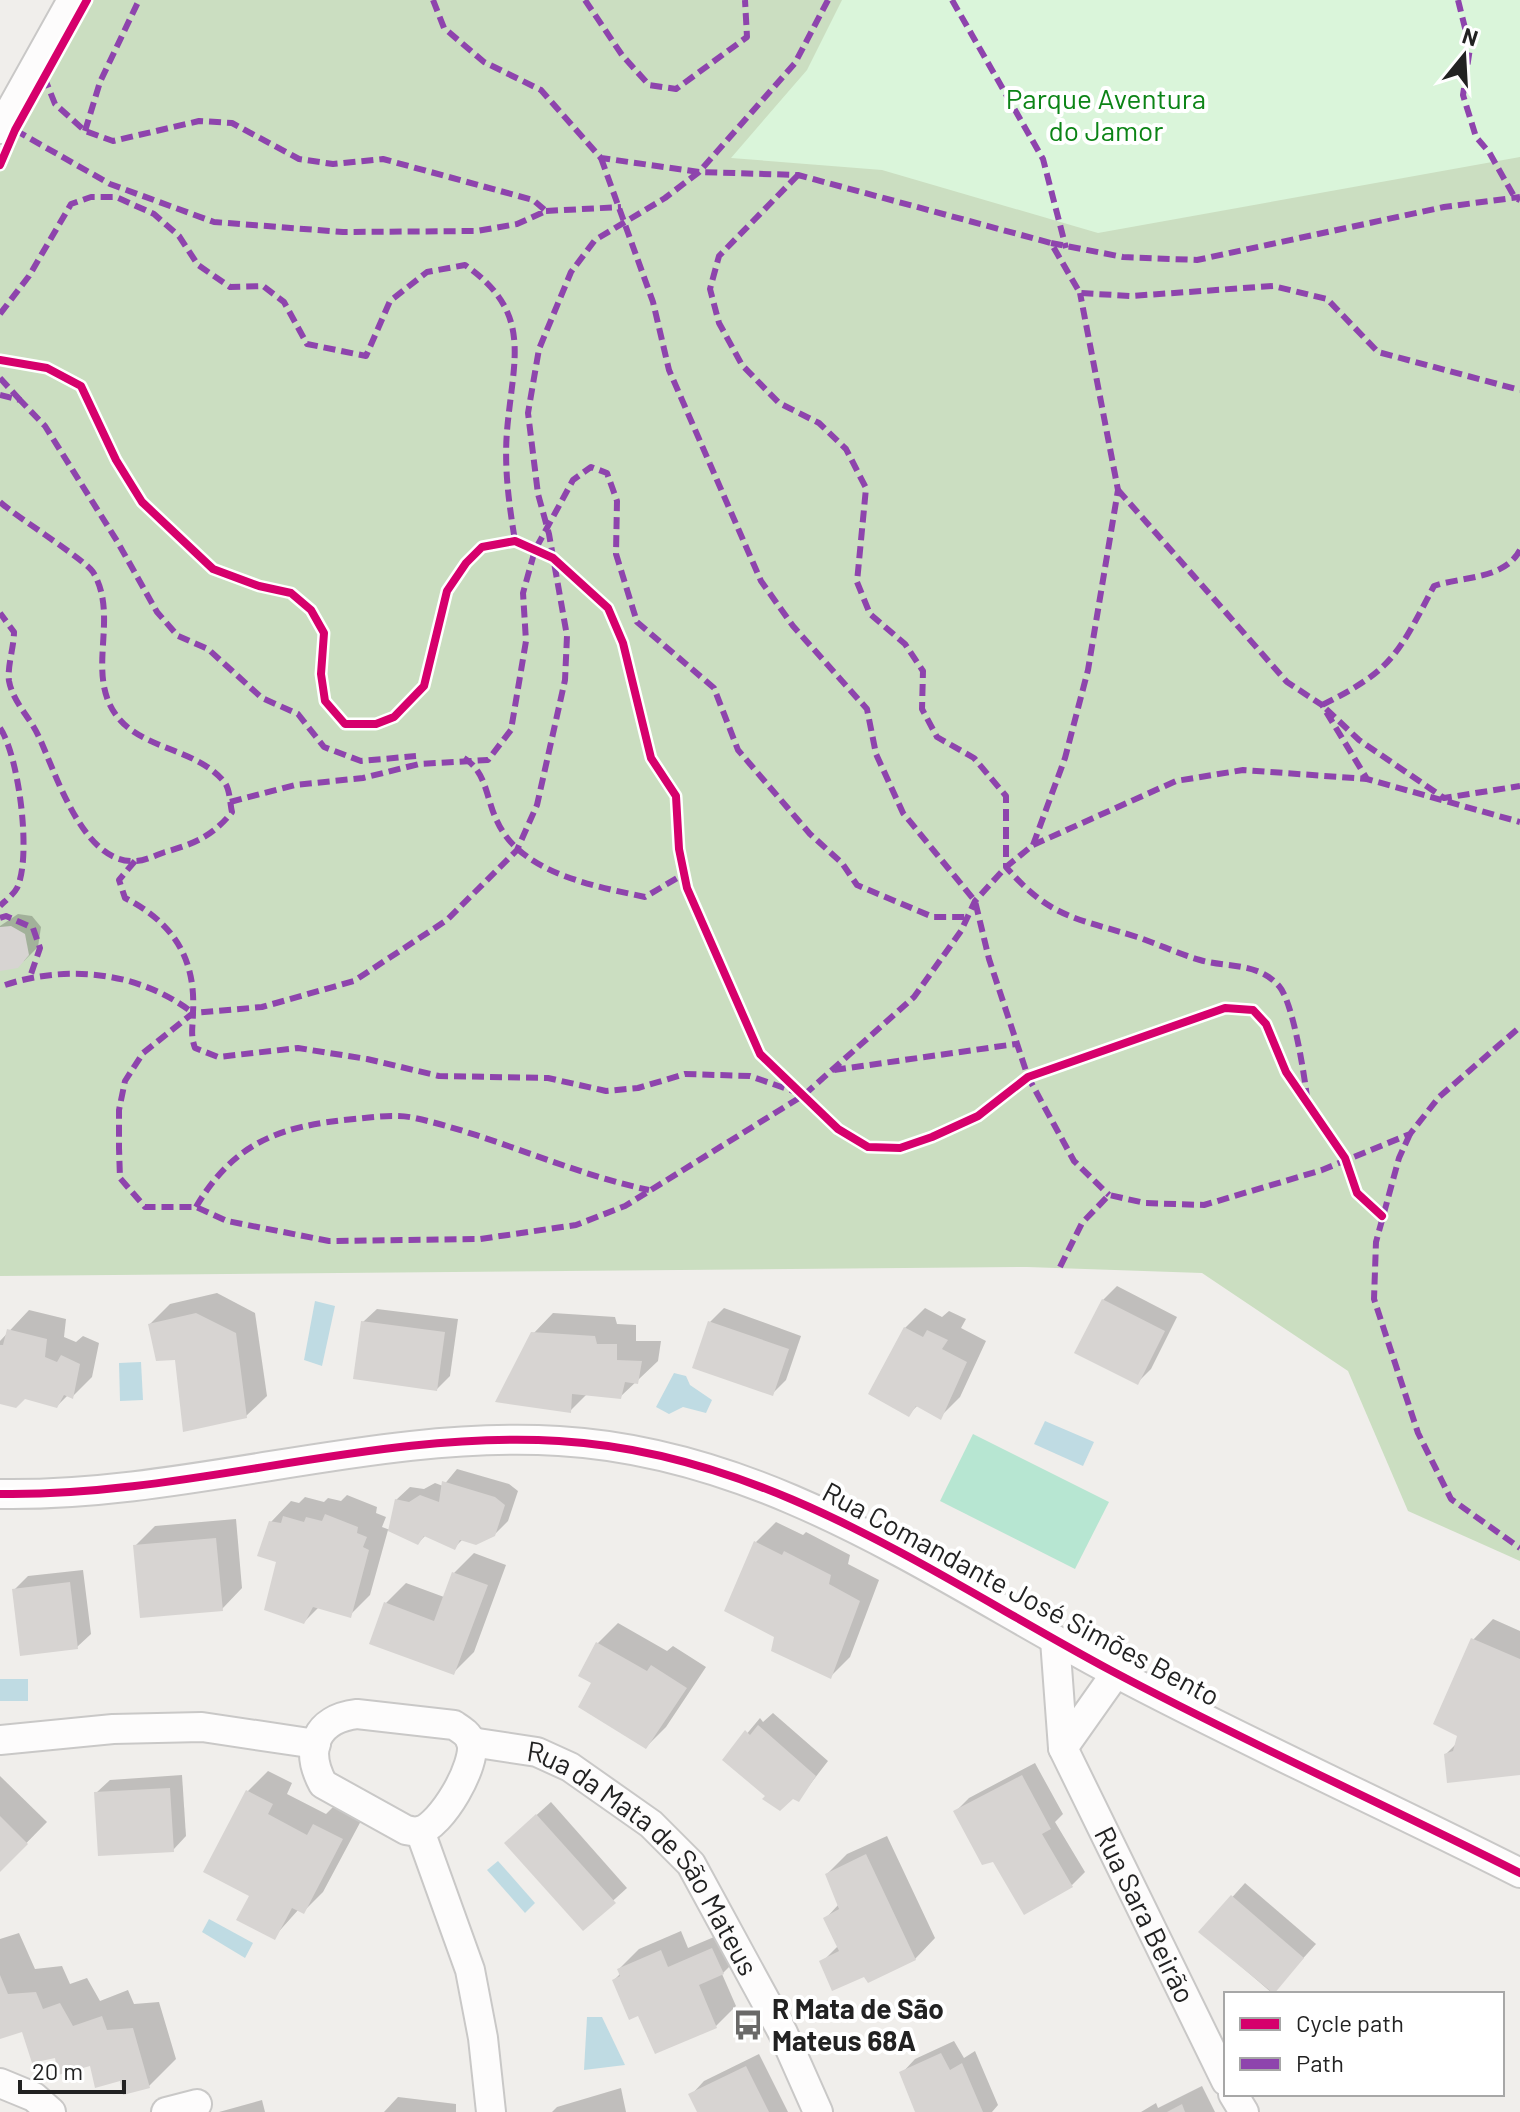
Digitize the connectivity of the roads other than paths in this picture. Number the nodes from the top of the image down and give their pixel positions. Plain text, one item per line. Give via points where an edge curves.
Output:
1 (72, 0) edge
2 (0, 129) edge
3 (0, 1494) edge
4 (1055, 1640) junction
5 (1116, 1673) junction
6 (0, 1740) edge
7 (471, 1742) junction
8 (316, 1744) junction
9 (1063, 1748) junction
10 (420, 1831) junction
11 (1520, 1873) edge
12 (1224, 2077) edge
13 (0, 2083) edge
14 (197, 2104) dead end
15 (51, 2112) edge
16 (166, 2112) edge
17 (491, 2112) edge
18 (818, 2112) edge

1 - 2 street
3 - 4 street, Rua Comandante José Simões Bento via 127,1489 475,1439 623,1448 690,1460 806,1504 902,1551
4 - 5 street, Rua Comandante José Simões Bento
4 - 9 street, Rua Sara Beirão
5 - 9 street
5 - 11 street, Rua Comandante José Simões Bento
6 - 8 street via 202,1727
7 - 8 street via 454,1725 357,1714 337,1716
7 - 10 street via 464,1779 440,1815
7 - 18 street, Rua da Mata de São Mateus via 537,1752 570,1767 651,1824 691,1864 783,2033
8 - 10 street via 316,1771 323,1784 391,1823
9 - 12 street, Rua Sara Beirão
10 - 17 street via 470,1970
13 - 15 street via 34,2097
14 - 16 street

